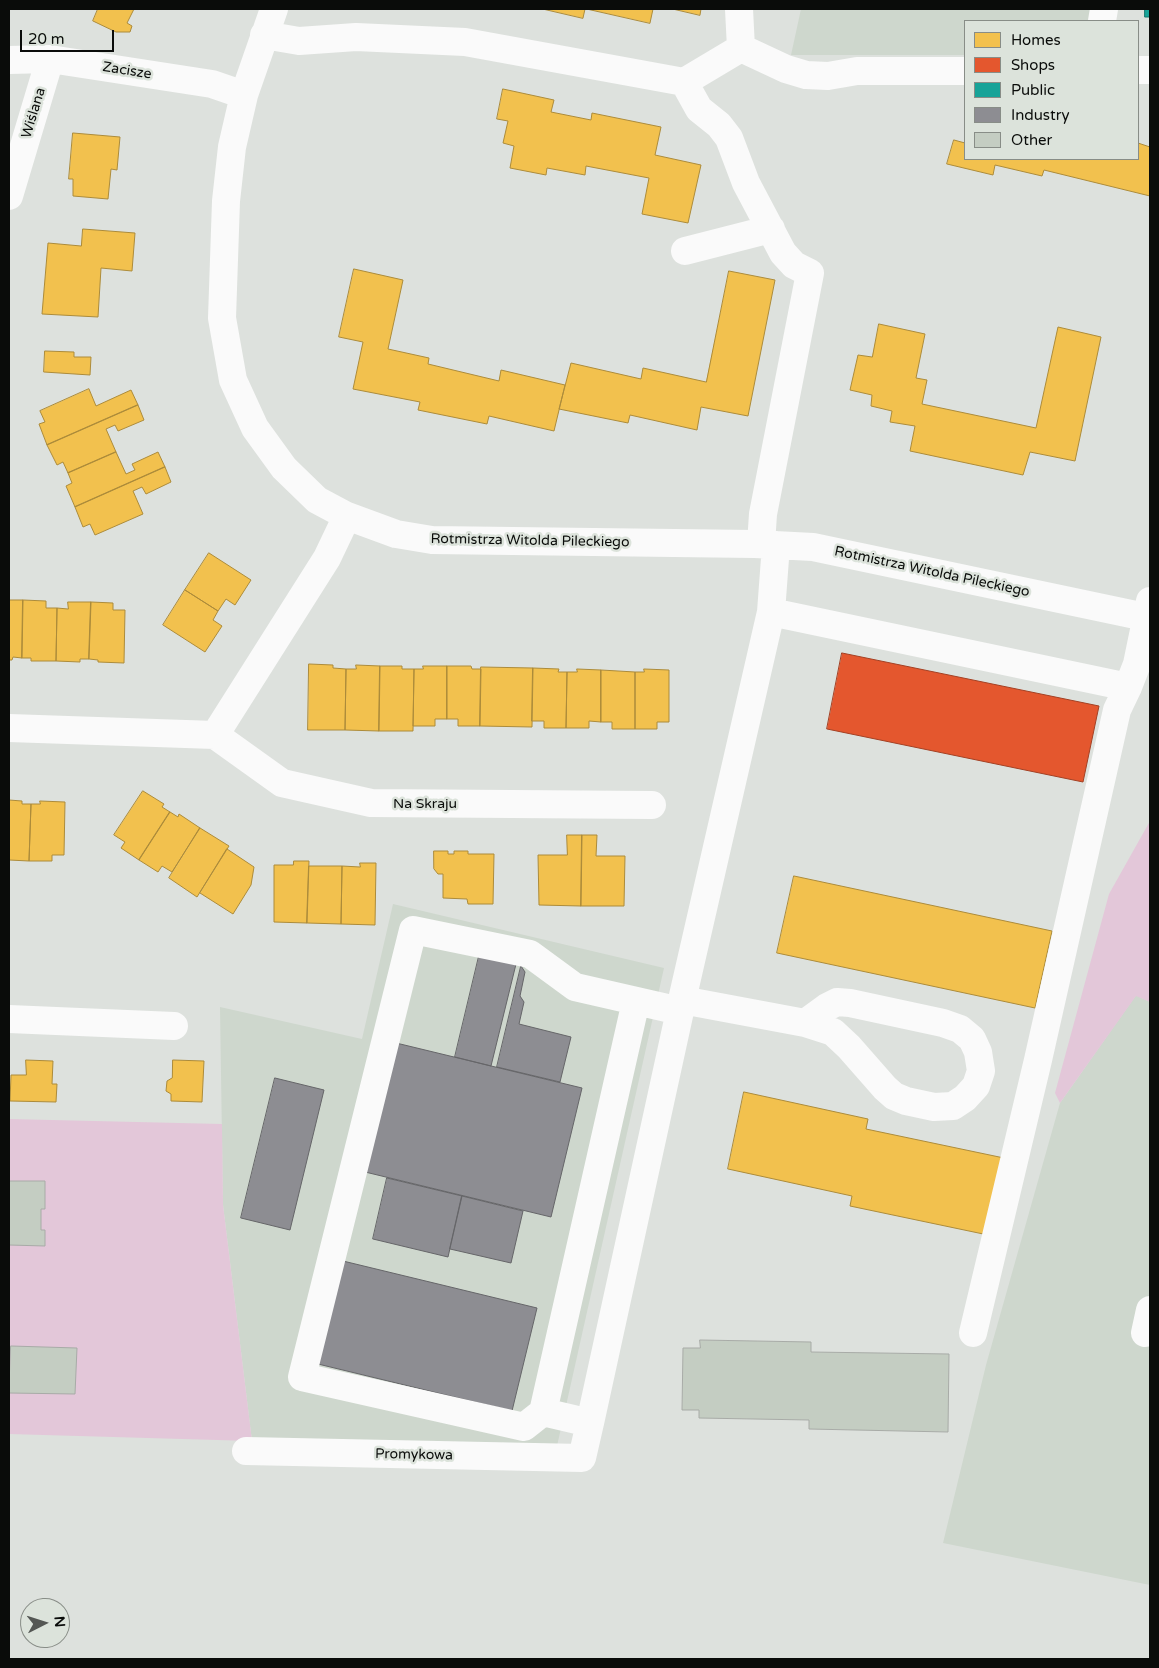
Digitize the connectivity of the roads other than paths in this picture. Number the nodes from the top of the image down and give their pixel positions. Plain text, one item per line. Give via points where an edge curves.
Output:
1 (274, 9) edge
2 (739, 9) edge
3 (264, 35) junction
4 (741, 48) junction
5 (50, 59) junction
6 (9, 60) edge
7 (964, 72) edge
8 (684, 82) junction
9 (244, 95) junction
10 (9, 196) edge
11 (771, 229) junction
12 (685, 251) dead end
13 (347, 516) junction
14 (769, 544) junction
15 (771, 612) junction
16 (1149, 612) edge
17 (1128, 687) junction
18 (9, 728) edge
19 (215, 735) junction
20 (652, 805) dead end
21 (636, 1001) junction
22 (681, 1005) junction
23 (9, 1019) edge
24 (805, 1023) junction
25 (174, 1026) dead end
26 (973, 1333) dead end
27 (543, 1412) junction
28 (590, 1423) junction
29 (246, 1451) dead end

1 - 3 street, Rotmistrza Witolda Pileckiego
2 - 4 street
3 - 8 street via 299,40 356,38 464,42
3 - 9 street, Rotmistrza Witolda Pileckiego
4 - 7 street via 806,75 828,76 883,63
4 - 8 street
5 - 6 street, Zacisze
5 - 9 street, Zacisze via 212,84
5 - 10 street, Wiślana
8 - 11 street via 699,109 729,138 746,183
9 - 13 street, Rotmistrza Witolda Pileckiego via 232,147 222,288 222,318 233,380 254,428 284,468 318,500
11 - 12 street
11 - 14 street via 783,253 794,265 810,273 763,514
13 - 14 street, Rotmistrza Witolda Pileckiego via 396,534 432,540
13 - 19 street via 327,558
14 - 15 street via 774,585
14 - 16 street, Rotmistrza Witolda Pileckiego via 822,548
15 - 17 street
15 - 22 street
16 - 17 street
17 - 26 street via 1117,710
18 - 19 street
19 - 20 street, Na Skraju via 282,782 371,803
21 - 22 street
21 - 27 street
21 - 27 street via 575,987 530,954 413,930 302,1377 524,1427
22 - 24 street
22 - 28 street
23 - 25 street
24 - 24 street via 833,1032 885,1088 906,1101 934,1107 953,1106 976,1086 981,1071 972,1039 960,1029 943,1023 837,1002
27 - 28 street
28 - 29 street, Promykowa via 582,1458

